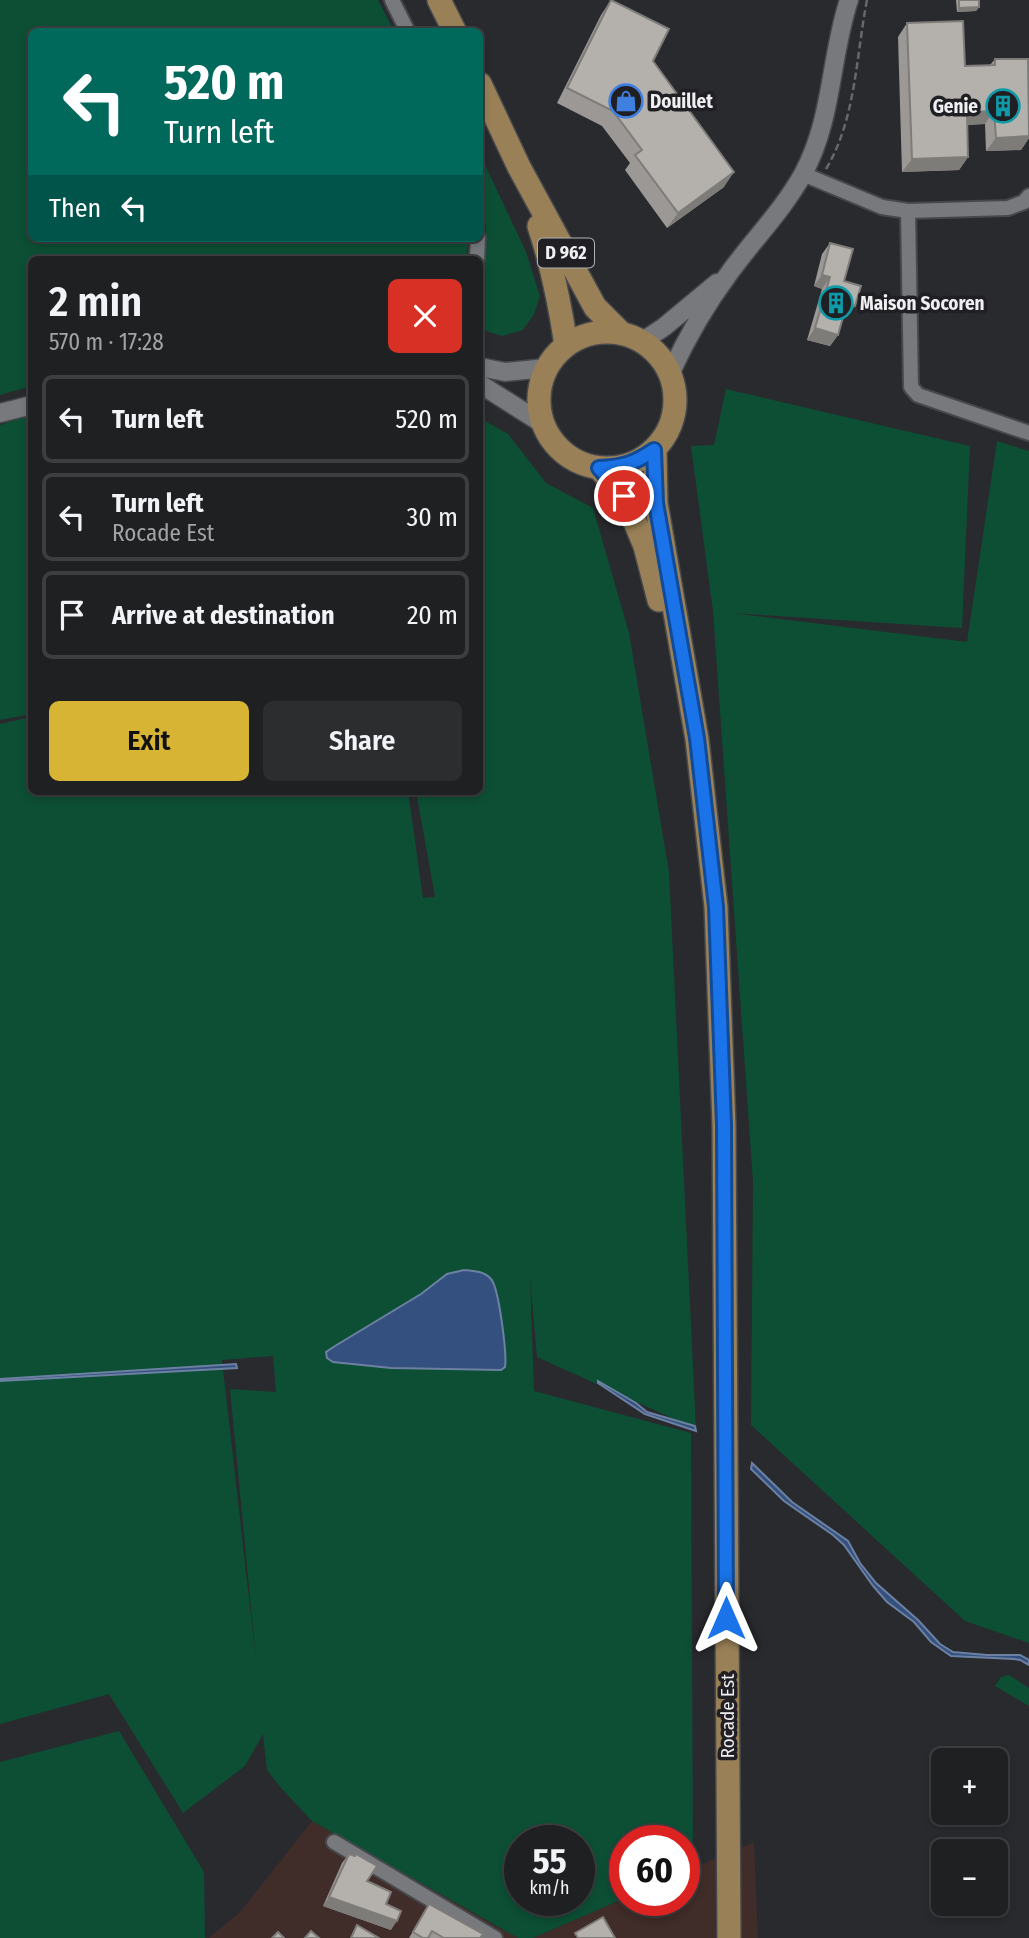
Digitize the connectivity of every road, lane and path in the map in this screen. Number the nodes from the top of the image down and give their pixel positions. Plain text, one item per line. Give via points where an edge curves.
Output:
1 (392, 0) edge
2 (439, 0) edge
3 (867, 0) edge
4 (845, 6) edge
5 (406, 28) edge
6 (452, 28) edge
7 (483, 90) edge
8 (519, 167) junction
9 (812, 176) junction
10 (1029, 197) edge
11 (908, 211) junction
12 (730, 272) junction
13 (621, 333) junction
14 (643, 341) junction
15 (566, 345) junction
16 (483, 367) edge
17 (546, 368) junction
18 (671, 372) junction
19 (483, 386) edge
20 (28, 406) edge
21 (0, 413) edge
22 (543, 424) junction
23 (1029, 433) edge
24 (654, 450) junction
25 (599, 468) junction
26 (697, 738) junction
27 (334, 1842) dead end
28 (495, 1938) edge
29 (729, 1938) edge

1 - 5 street
2 - 6 main road
3 - 9 path via 851,101 832,158
4 - 9 street
7 - 8 main road, D 962
8 - 13 main road, D 962 via 595,307
8 - 15 main road, D 962 via 549,255
9 - 11 street via 882,207
9 - 12 street
10 - 11 street via 1008,208
11 - 23 street via 911,387 918,395
12 - 14 street
12 - 18 street via 683,344
13 - 14 main road
13 - 15 main road via 584,335
14 - 18 main road
15 - 17 main road
16 - 17 street via 505,372
17 - 22 main road via 540,386
18 - 24 main road via 675,414
19 - 22 street
20 - 21 street
22 - 25 main road via 565,453
24 - 25 main road via 638,461
24 - 26 main road, Rocade Est via 656,503
25 - 26 main road, Rocade Est via 624,496 645,547
26 - 29 main road, Rocade Est via 716,907 724,1125
27 - 28 street

